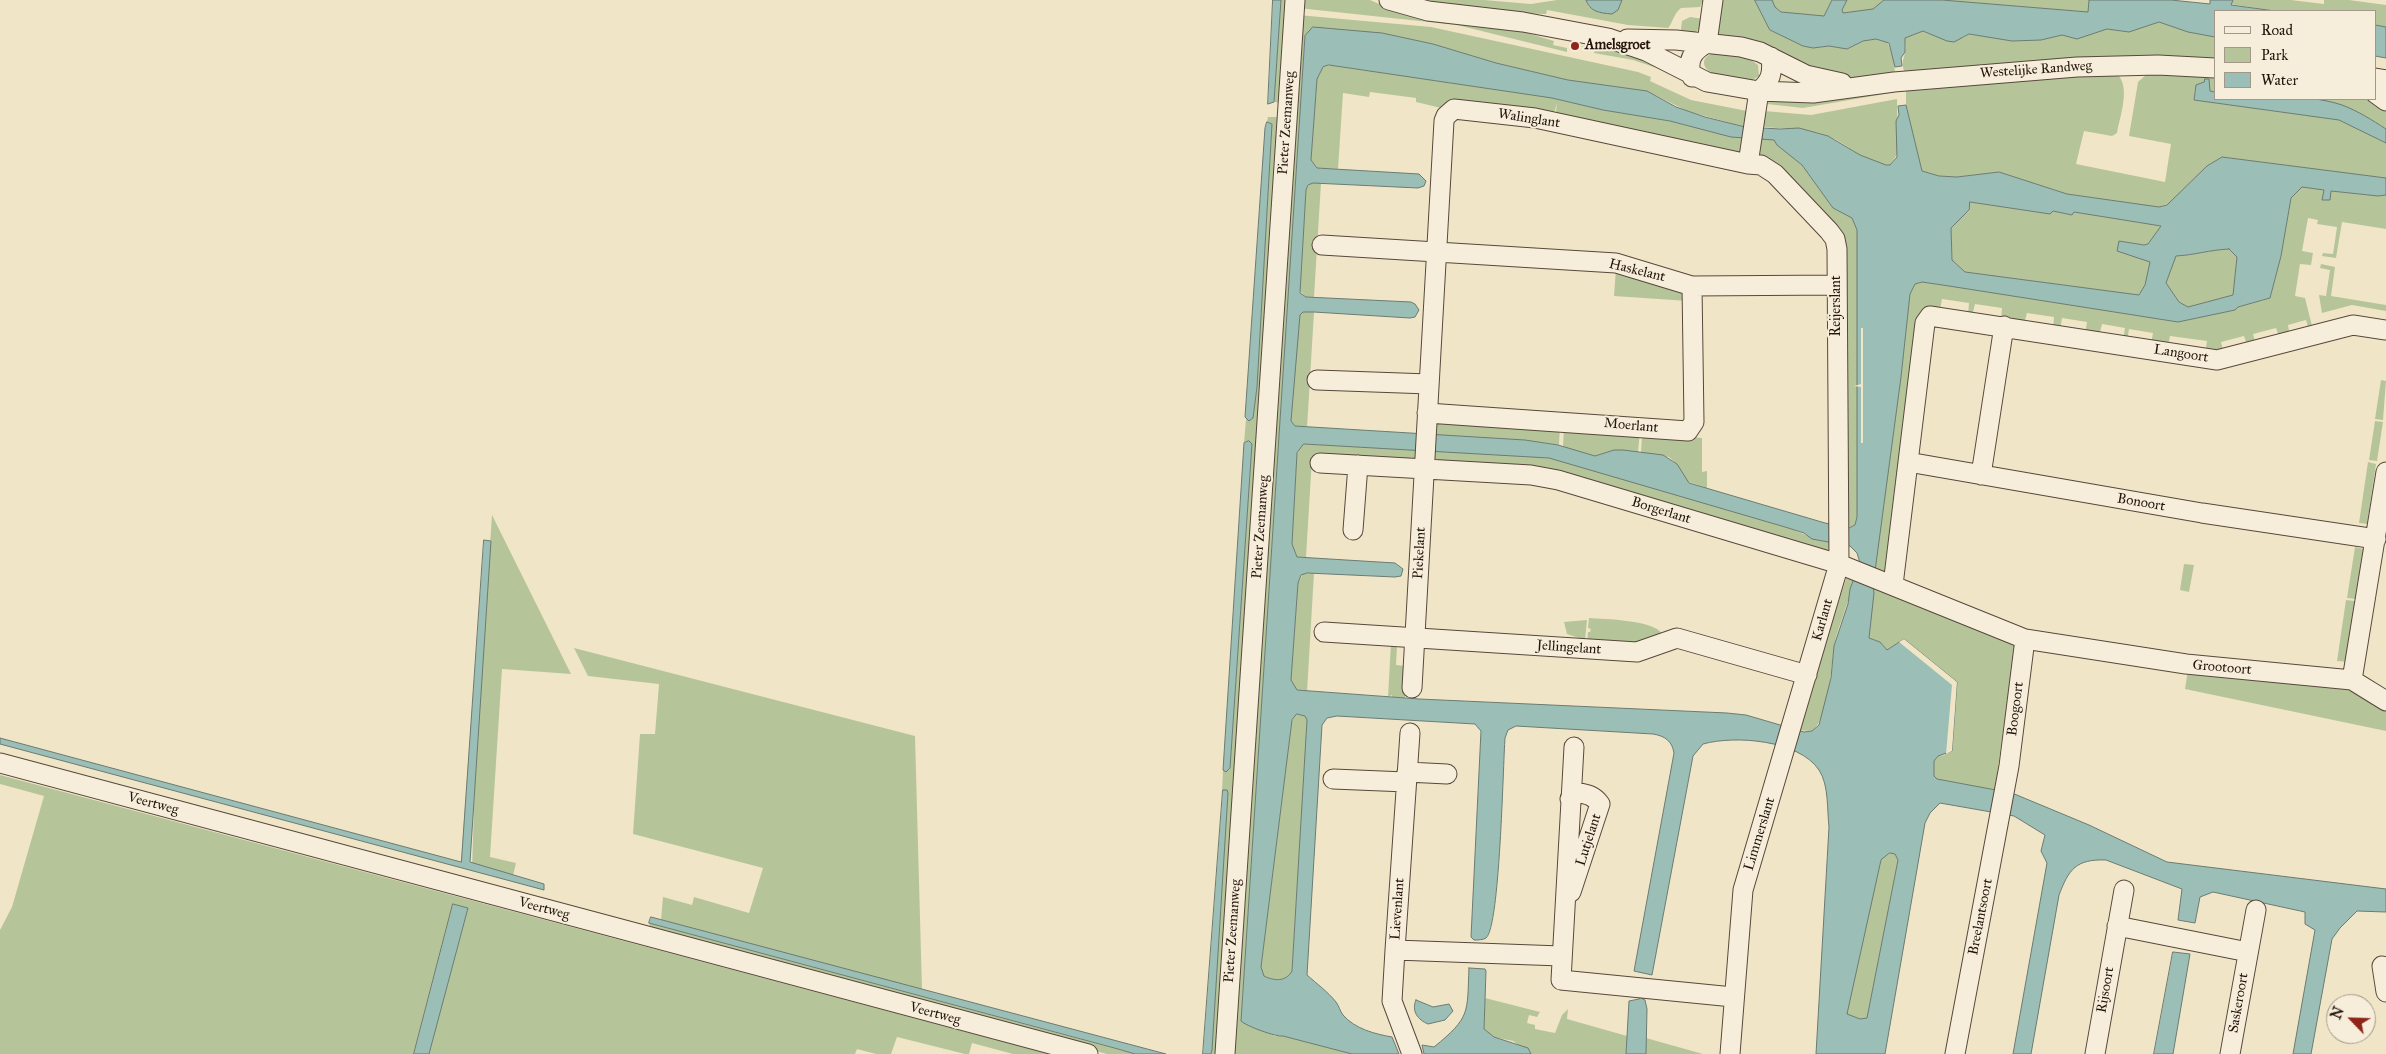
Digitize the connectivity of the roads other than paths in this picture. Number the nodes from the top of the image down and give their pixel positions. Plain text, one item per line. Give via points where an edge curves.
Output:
1 (1295, 0) edge
2 (1389, 0) edge
3 (1714, 0) edge
4 (1608, 38) junction
5 (1707, 43) junction
6 (1771, 57) junction
7 (2214, 68) edge
8 (1692, 77) junction
9 (1858, 85) junction
10 (1759, 92) junction
11 (1749, 157) junction
12 (1322, 245) dead end
13 (1436, 252) junction
14 (1837, 285) junction
15 (1692, 286) junction
16 (2004, 326) junction
17 (2386, 330) edge
18 (1317, 380) dead end
19 (1429, 384) junction
20 (1426, 418) junction
21 (1908, 462) junction
22 (1320, 464) dead end
23 (1358, 465) junction
24 (1424, 466) junction
25 (2386, 472) edge
26 (1980, 475) junction
27 (1353, 530) dead end
28 (2376, 539) junction
29 (1843, 560) junction
30 (1886, 582) junction
31 (1324, 632) dead end
32 (1415, 638) junction
33 (2025, 639) junction
34 (1807, 675) junction
35 (2352, 680) junction
36 (1412, 688) dead end
37 (2386, 701) edge
38 (1410, 733) dead end
39 (1574, 747) dead end
40 (0, 763) edge
41 (1447, 774) dead end
42 (1407, 777) junction
43 (1332, 779) dead end
44 (2006, 779) joint
45 (1570, 799) junction
46 (2124, 890) dead end
47 (1564, 910) junction
48 (2256, 910) dead end
49 (2117, 926) junction
50 (1395, 950) junction
51 (2248, 952) junction
52 (1561, 956) junction
53 (2382, 966) dead end
54 (2386, 992) edge
55 (1733, 998) junction
56 (1088, 1054) edge
57 (1225, 1054) edge
58 (1412, 1054) edge
59 (1730, 1054) edge
60 (1955, 1054) edge
61 (2094, 1054) edge
62 (2230, 1054) edge

1 - 57 street, Pieter Zeemanweg
2 - 4 street, Westelijke Randweg via 1428,11 1523,22
3 - 5 street
4 - 5 street, Westelijke Randweg
4 - 8 street, Westelijke Randweg via 1646,52
5 - 6 street, Westelijke Randweg via 1741,47
5 - 8 street via 1691,57
6 - 9 street, Westelijke Randweg via 1806,75
6 - 10 street via 1772,74
7 - 9 street, Westelijke Randweg via 2158,64 2095,66
8 - 10 street, Westelijke Randweg
9 - 10 street, Westelijke Randweg via 1807,93
10 - 11 street
11 - 13 street, Walinglant via 1535,118 1454,109 1444,122
11 - 14 street, Reijerslant via 1774,174 1830,231 1837,249
12 - 13 street
13 - 15 street, Haskelant via 1616,263
13 - 19 street, Walinglant
14 - 15 street, Haskelant
14 - 29 street, Reijerslant via 1838,521
15 - 20 street, Moerlant via 1694,422 1688,431
16 - 17 street, Langoort via 2217,360 2353,325
16 - 21 street, Langoort via 1937,316 1927,319
16 - 26 street
18 - 19 street
19 - 20 street, Walinglant
20 - 24 street, Walinglant
21 - 26 street, Bonoort
21 - 30 street, Langoort
22 - 23 street
23 - 24 street
23 - 27 street
24 - 29 street, Borgerlant via 1558,480
24 - 32 street, Piekelant
25 - 28 street
26 - 28 street, Bonoort
28 - 35 street
29 - 30 street, Borgerlant
29 - 34 street, Karlant
30 - 33 street, Grootoort
31 - 32 street, Jellingelant
32 - 34 street, Jellingelant via 1638,652 1677,638
32 - 36 street
33 - 35 street, Grootoort via 2186,664
33 - 44 street, Boogoort
34 - 55 street, Limmerslant via 1743,890
35 - 37 street
38 - 42 street, Lievenlant
39 - 45 street, Lutjelant
40 - 56 street, Veertweg
41 - 42 street
42 - 43 street
42 - 50 street, Lievenlant
44 - 60 street, Breelantsoort
45 - 47 street, Lutjelant
45 - 47 street, Lutjelant via 1578,793 1586,794 1596,797 1600,804
46 - 49 street, Rijsoort
47 - 52 street, Lutjelant
48 - 51 street, Saskeroort
49 - 51 street
49 - 61 street, Rijsoort
50 - 52 street, Lievenlant
50 - 58 street via 1392,1001
51 - 62 street, Saskeroort
52 - 55 street, Lutjelant via 1561,980
53 - 54 street
55 - 59 street, Limmerslant

